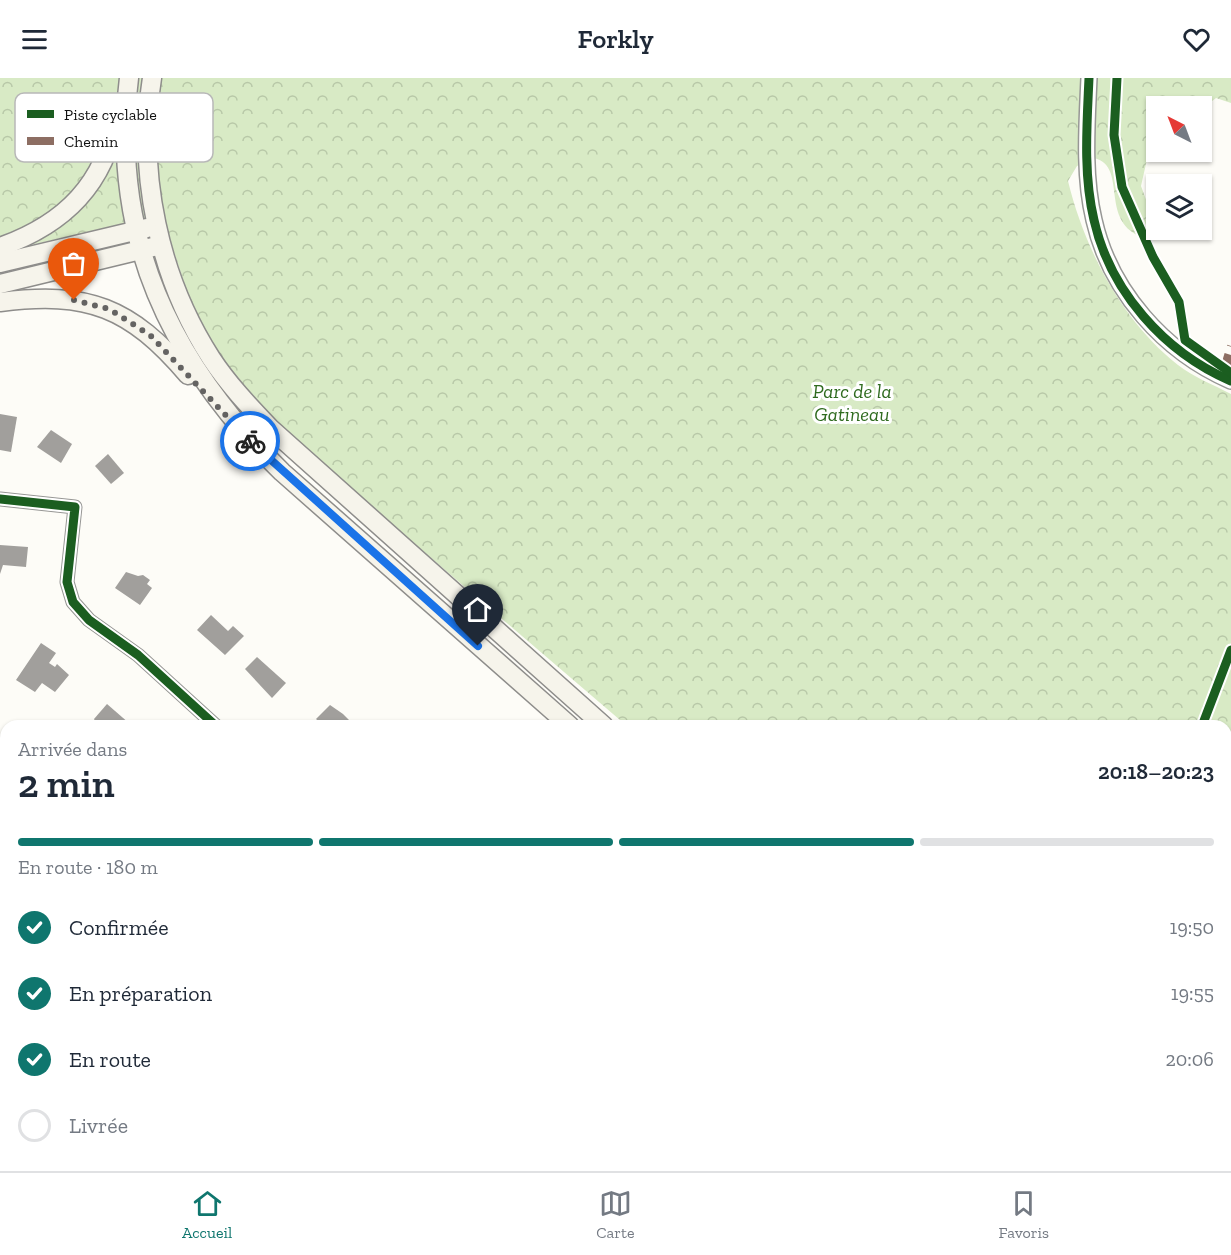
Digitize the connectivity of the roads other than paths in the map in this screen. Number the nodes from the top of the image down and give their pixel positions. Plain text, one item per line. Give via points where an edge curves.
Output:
1 (128, 78) edge
2 (152, 78) edge
3 (1089, 78) edge
4 (124, 93) edge
5 (128, 93) edge
6 (151, 93) edge
7 (103, 162) edge
8 (126, 162) edge
9 (148, 162) edge
10 (157, 226) junction
11 (136, 231) junction
12 (162, 245) junction
13 (0, 247) edge
14 (142, 251) junction
15 (0, 263) edge
16 (0, 284) edge
17 (0, 302) edge
18 (1231, 381) edge
19 (247, 438) junction
20 (0, 499) edge
21 (209, 720) edge
22 (563, 720) edge
23 (597, 720) edge

1 - 4 main road
1 - 5 main road
2 - 6 main road
3 - 18 street via 1090,195 1094,221 1115,274 1167,342
7 - 13 main road via 69,210 22,239
8 - 11 main road
9 - 10 main road
10 - 11 main road
10 - 12 main road
11 - 14 main road
11 - 15 main road
12 - 14 main road
12 - 23 main road via 190,322 237,392 270,428
14 - 16 main road
14 - 19 main road via 157,299 174,335
17 - 19 main road via 74,300 138,325 164,347
19 - 22 main road
20 - 21 street via 75,507 67,582 73,602 89,620 138,655

